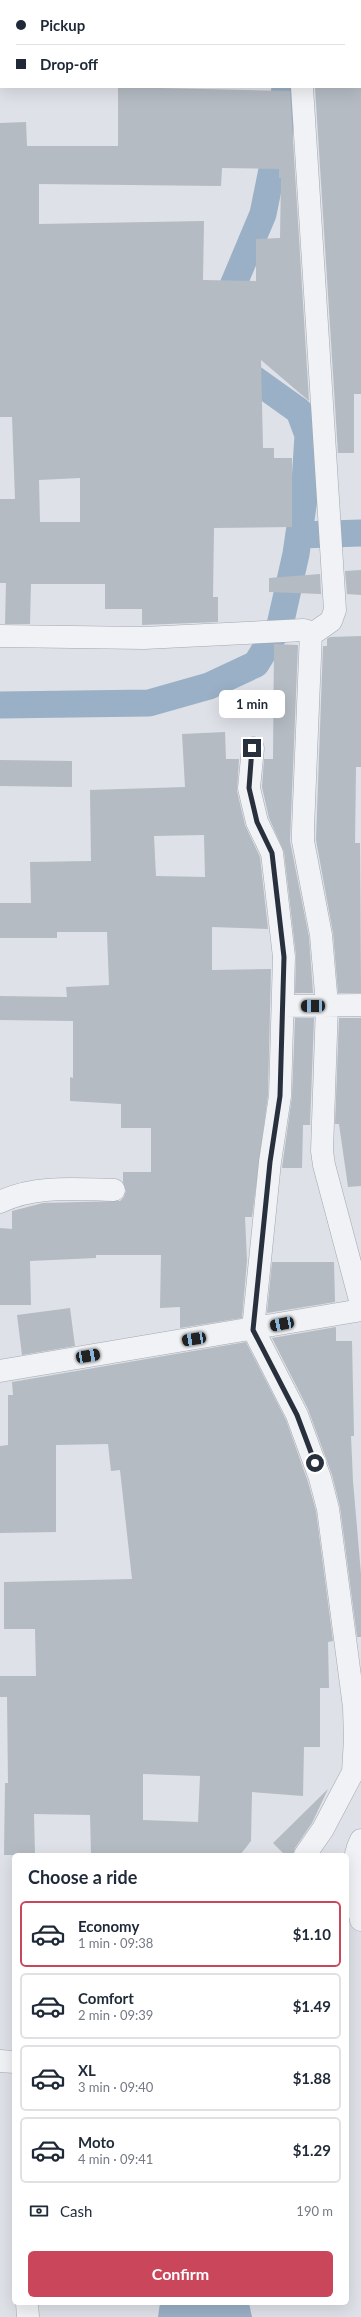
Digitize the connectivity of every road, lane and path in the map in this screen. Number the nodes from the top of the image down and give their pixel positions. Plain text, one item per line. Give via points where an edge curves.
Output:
1 (302, 88) edge
2 (306, 633) junction
3 (0, 636) edge
4 (252, 748) dead end
5 (327, 1005) junction
6 (361, 1005) edge
7 (284, 1006) junction
8 (114, 1190) dead end
9 (0, 1202) edge
10 (361, 1304) edge
11 (361, 1310) edge
12 (253, 1330) junction
13 (0, 1371) edge
14 (361, 1840) edge
15 (306, 1853) edge
16 (361, 1920) edge
17 (0, 2061) edge
18 (12, 2062) edge
19 (27, 2305) edge
20 (28, 2317) edge

1 - 2 street via 335,610 331,621
2 - 3 street via 144,638
2 - 5 street via 303,842 321,935
4 - 7 street via 249,788 257,822 272,853 284,957
5 - 6 street
5 - 7 street
5 - 10 street via 322,1151
7 - 12 street via 280,1096 270,1162
8 - 9 street via 67,1189 15,1194
11 - 12 street
12 - 13 street
12 - 15 street via 297,1415 320,1478 328,1509 354,1707 353,1772 331,1815
14 - 16 street via 355,1861 355,1881
17 - 18 street
19 - 20 street

